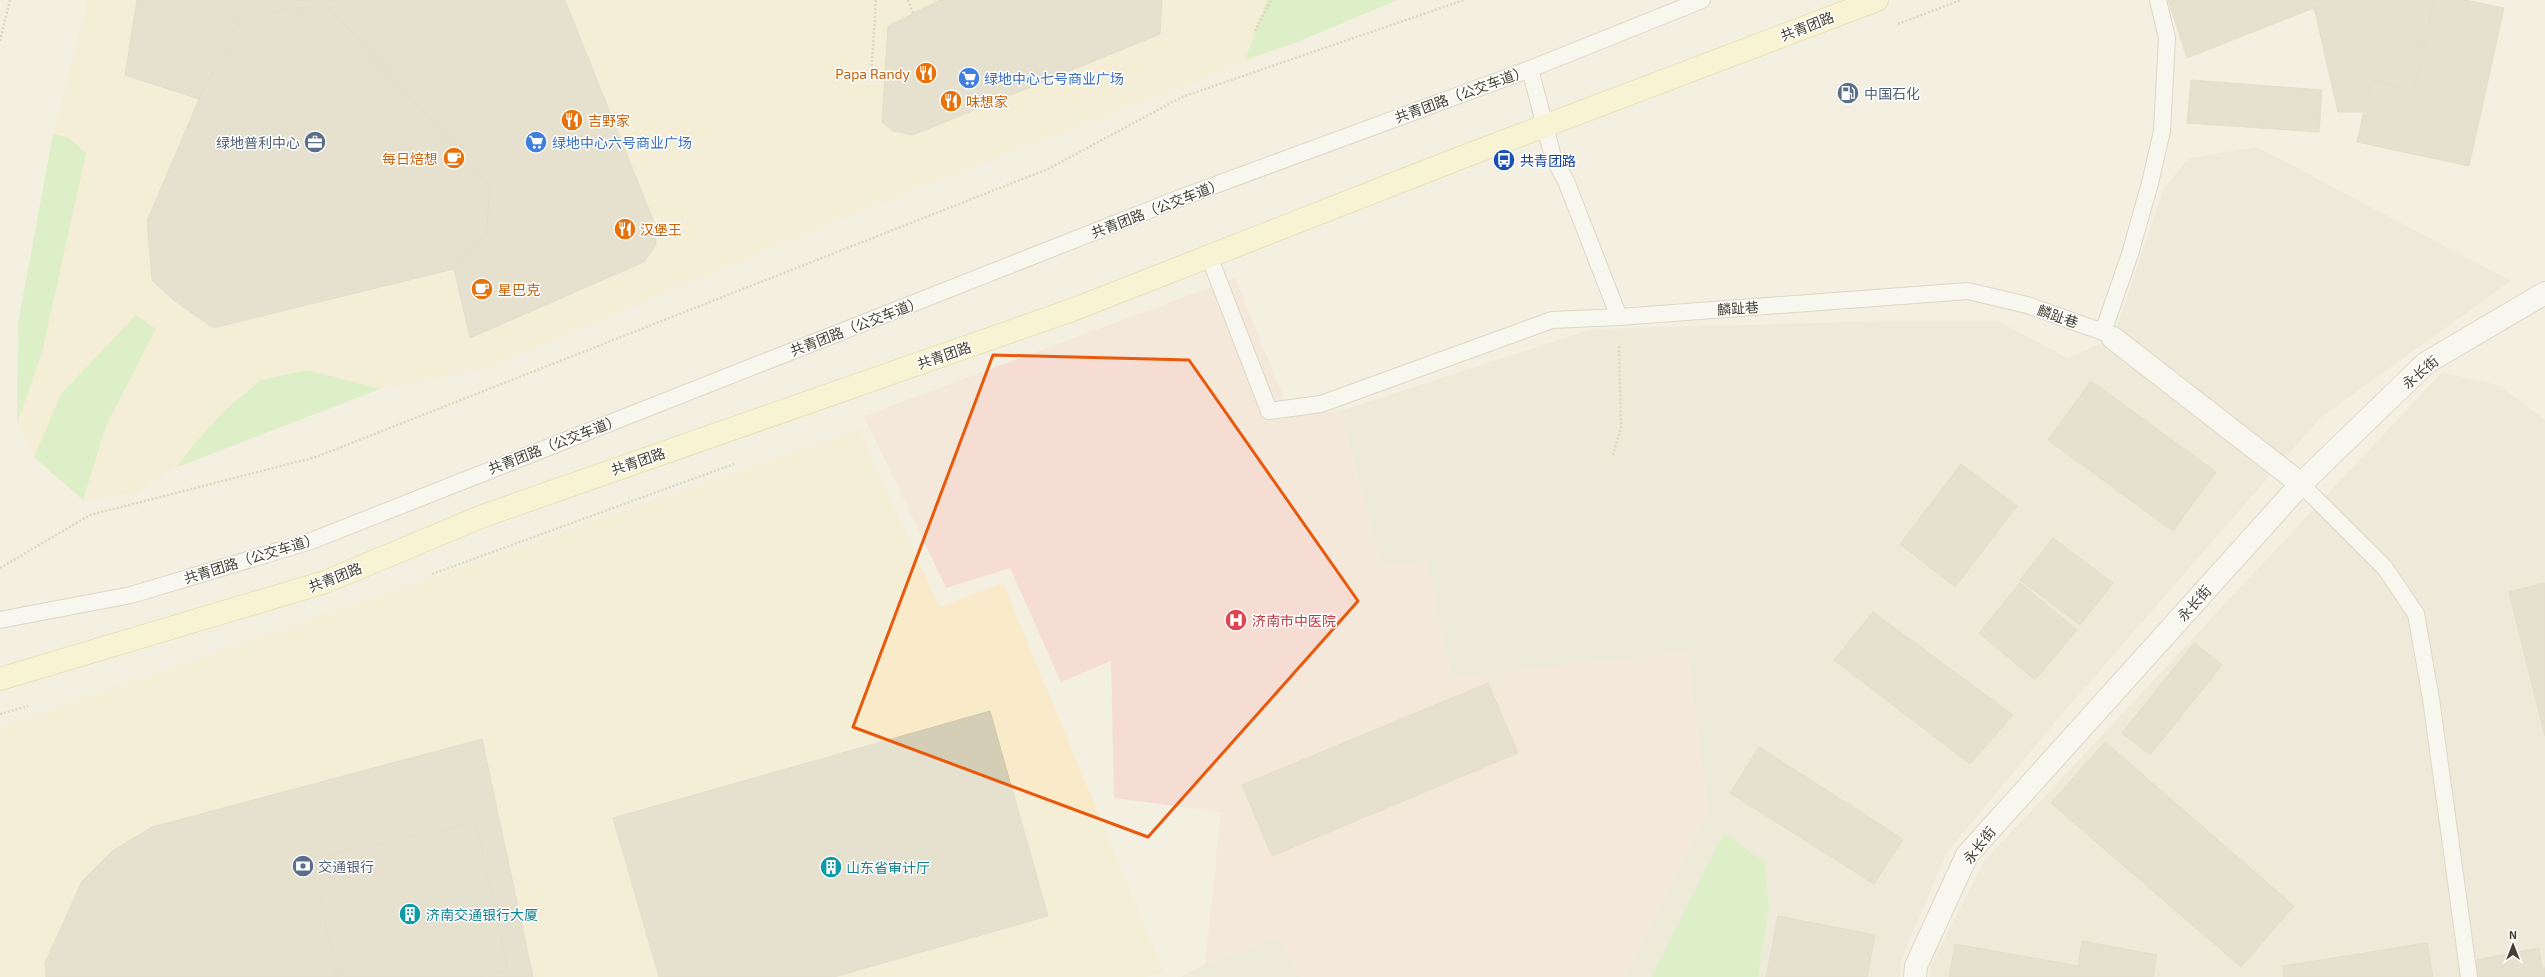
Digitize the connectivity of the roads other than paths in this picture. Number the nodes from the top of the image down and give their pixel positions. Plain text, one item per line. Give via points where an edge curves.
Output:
1 (1702, 0) edge
2 (1863, 0) edge
3 (1877, 0) edge
4 (2158, 0) edge
5 (1844, 12) junction
6 (1530, 69) junction
7 (1545, 126) junction
8 (1209, 256) junction
9 (2545, 293) edge
10 (1619, 317) junction
11 (2108, 335) junction
12 (2301, 484) junction
13 (0, 620) edge
14 (0, 679) edge
15 (1915, 977) edge
16 (2469, 977) edge

1 - 6 lane, 共青团路（公交车道）
2 - 5 main road
3 - 5 main road, 共青团路
4 - 11 lane via 2167,38 2162,130
5 - 7 main road, 共青团路
6 - 7 lane
6 - 13 lane, 共青团路（公交车道） via 1180,198 311,541 131,595
7 - 8 main road, 共青团路
7 - 10 lane via 1554,157 1566,181
8 - 10 lane, 麟趾巷 via 1269,411 1321,404 1552,320
8 - 14 main road, 共青团路 via 1065,312 483,516 325,582
9 - 12 street, 永长街 via 2426,363
10 - 11 lane, 麟趾巷 via 1968,291 2027,304
11 - 12 street
12 - 15 street, 永长街 via 1967,855 1916,966
12 - 16 lane via 2385,568 2416,614 2431,699

